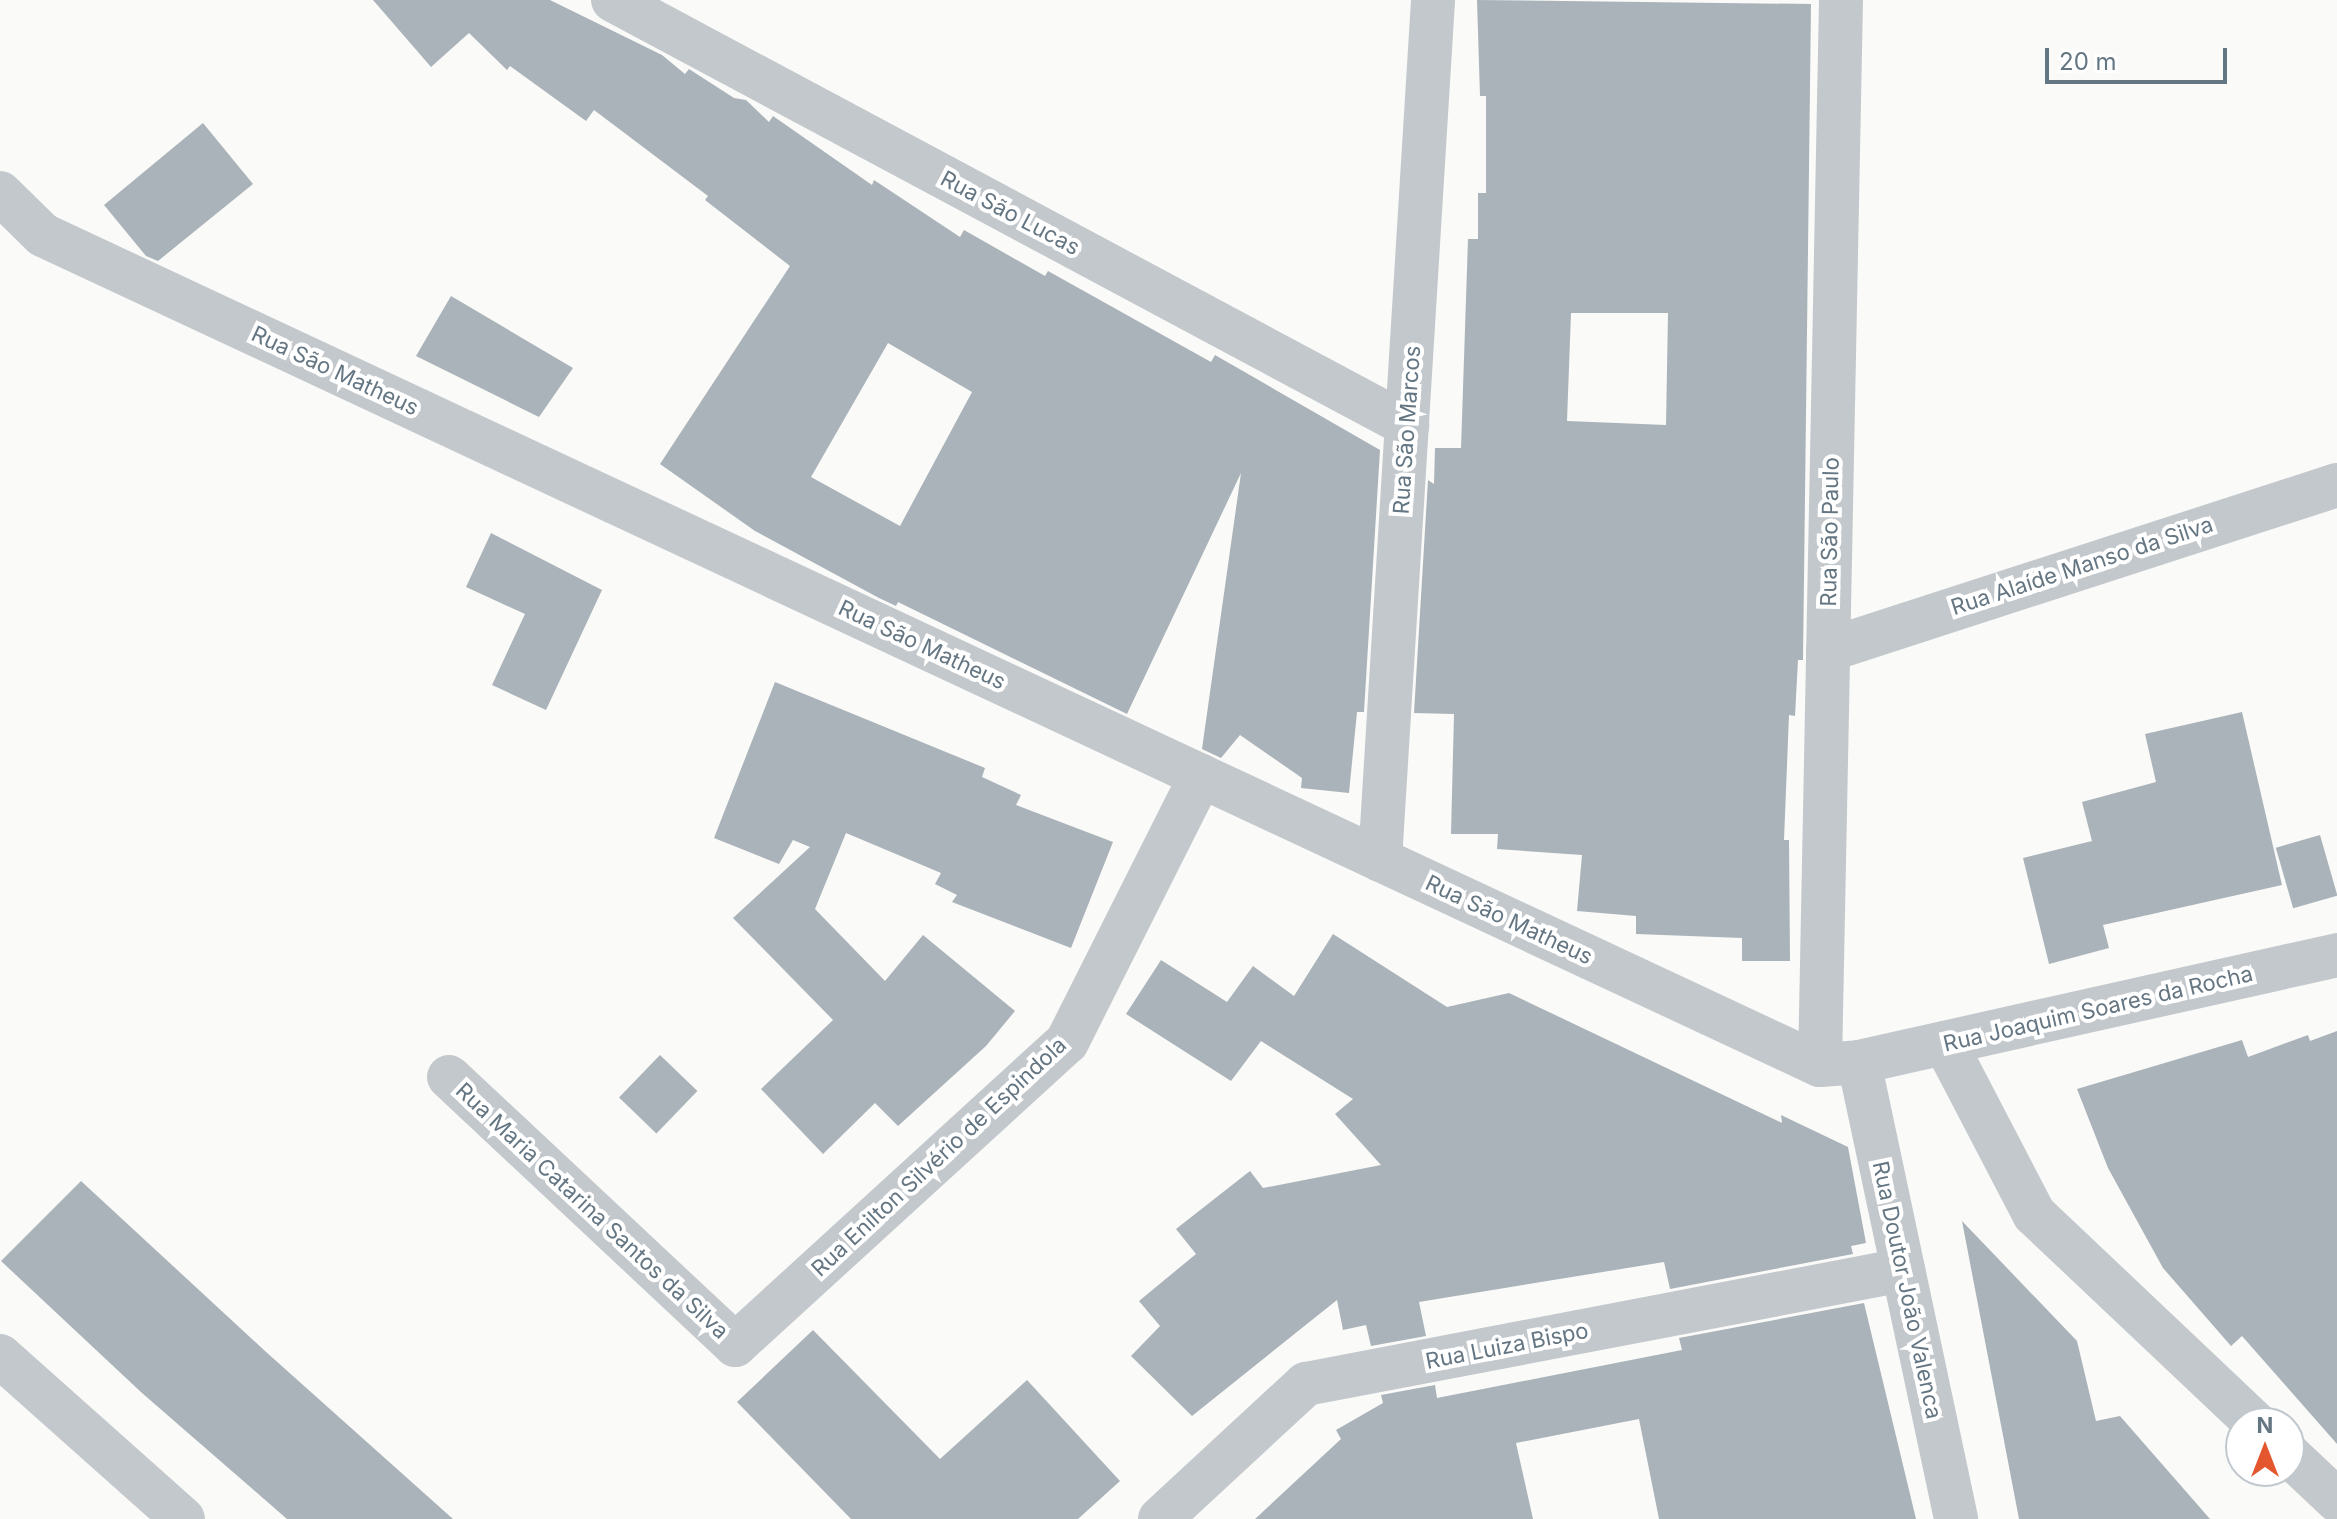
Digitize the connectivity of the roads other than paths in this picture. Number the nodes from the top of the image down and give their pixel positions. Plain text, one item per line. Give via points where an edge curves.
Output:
1 (613, 0) edge
2 (1433, 0) edge
3 (1841, 0) edge
4 (0, 193) edge
5 (1407, 425) junction
6 (2337, 485) edge
7 (1828, 650) junction
8 (1201, 776) junction
9 (1380, 860) junction
10 (2337, 955) edge
11 (1945, 1043) junction
12 (1839, 1064) junction
13 (449, 1077) dead end
14 (1903, 1270) junction
15 (735, 1345) joint
16 (0, 1356) edge
17 (2238, 1407) edge
18 (2305, 1470) edge
19 (2337, 1500) edge
20 (183, 1519) edge
21 (1160, 1519) edge
22 (1956, 1519) edge

1 - 5 street, Rua São Lucas
2 - 5 street, Rua São Marcos
3 - 7 street, Rua São Paulo
4 - 8 street, Rua São Matheus via 43,235
5 - 9 street, Rua São Marcos
6 - 7 street, Rua Alaíde Manso da Silva
7 - 12 street, Rua São Paulo
8 - 9 street, Rua São Matheus
8 - 15 street, Rua Enilton Silvério de Espindola via 1067,1042
9 - 12 street, Rua São Matheus
10 - 11 street, Rua Joaquim Soares da Rocha
11 - 12 street, Rua Joaquim Soares da Rocha
11 - 17 street via 2034,1214
12 - 14 street, Rua Doutor João Valenca
13 - 15 street, Rua Maria Catarina Santos da Silva
14 - 21 street, Rua Luiza Bispo via 1306,1384
14 - 22 street, Rua Doutor João Valenca
16 - 20 street
18 - 19 street

